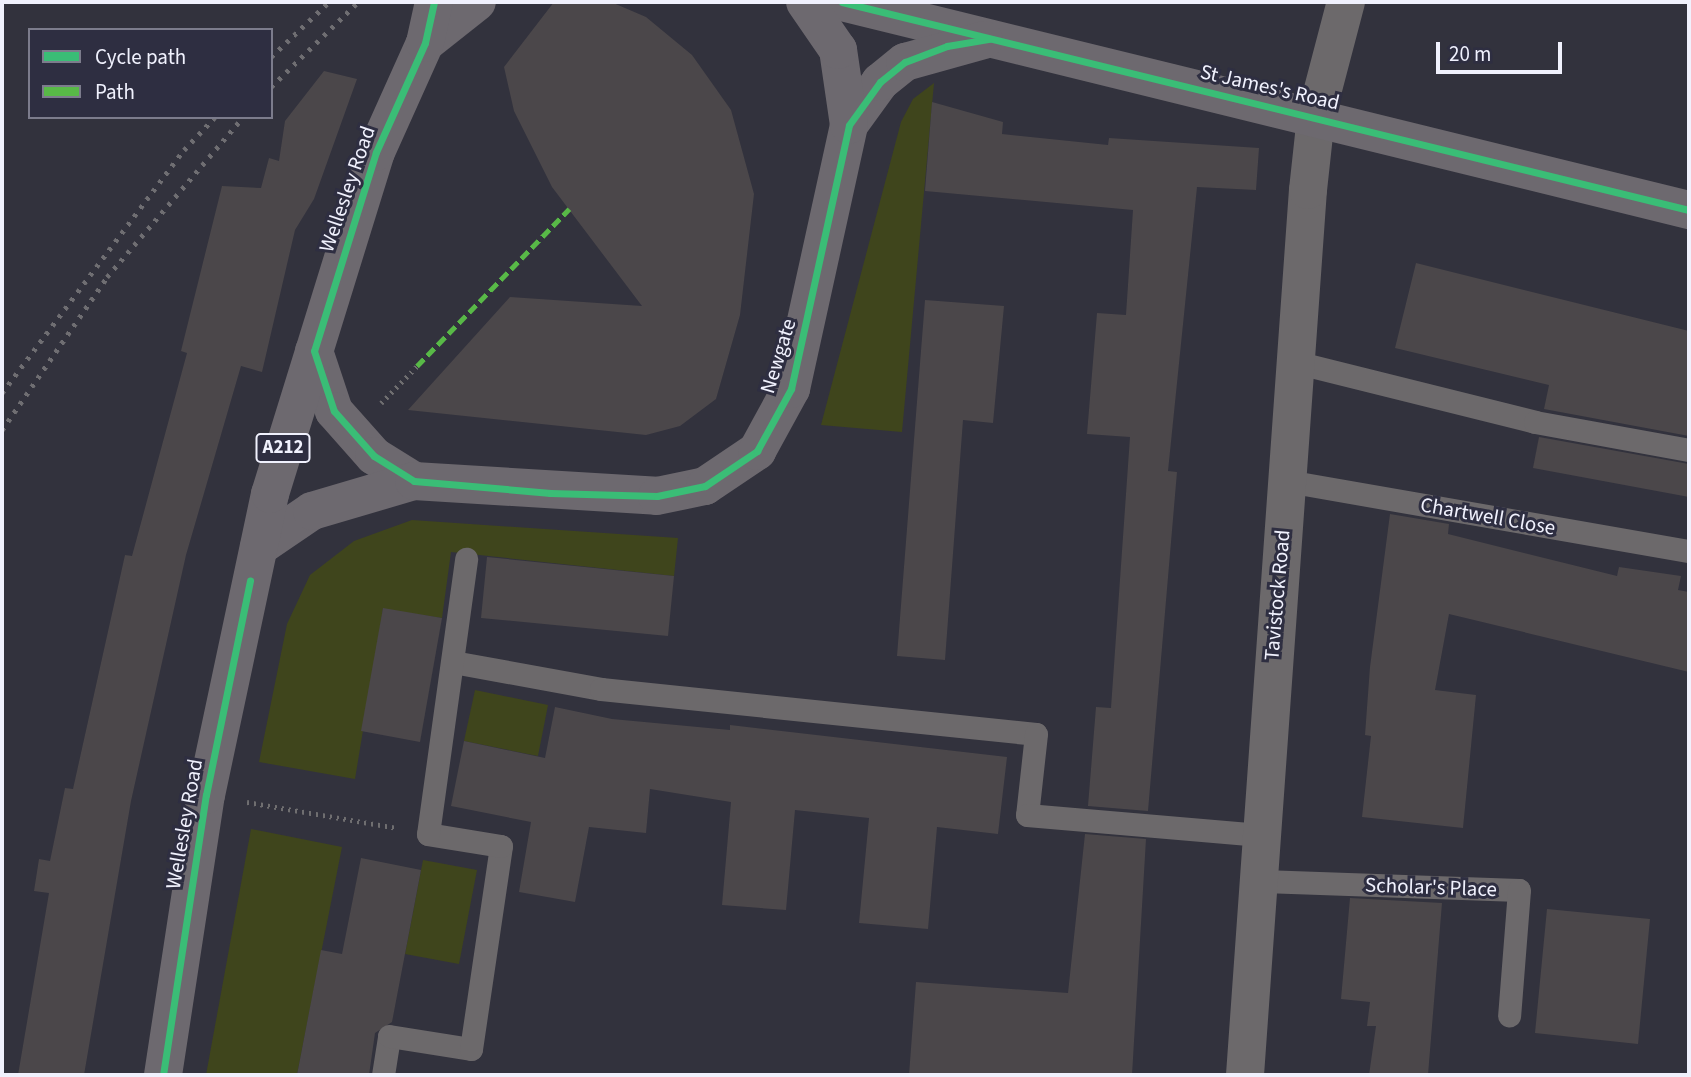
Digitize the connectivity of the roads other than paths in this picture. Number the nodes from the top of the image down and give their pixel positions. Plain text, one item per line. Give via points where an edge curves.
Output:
1 (434, 2) edge
2 (477, 2) edge
3 (805, 2) edge
4 (842, 2) edge
5 (1346, 2) edge
6 (989, 39) junction
7 (425, 43) junction
8 (1316, 116) junction
9 (849, 125) junction
10 (1689, 210) edge
11 (314, 351) junction
12 (1295, 362) junction
13 (1689, 450) edge
14 (414, 481) junction
15 (1287, 481) junction
16 (259, 547) junction
17 (1689, 551) edge
18 (466, 559) dead end
19 (453, 662) junction
20 (1261, 835) junction
21 (1259, 881) junction
22 (1509, 1016) dead end
23 (163, 1075) edge
24 (383, 1075) edge
25 (1245, 1075) edge

1 - 7 main road, A212
2 - 7 main road
3 - 9 main road via 838,50
4 - 6 main road, St James's Road
5 - 8 street, Tavistock Road
6 - 8 main road, St James's Road
6 - 9 main road via 947,46 905,62 880,82
7 - 11 main road, Wellesley Road / A212 via 376,152
8 - 10 main road, St James's Road
8 - 12 street, Tavistock Road
9 - 14 main road, Newgate via 791,389 757,451 705,486 657,496
11 - 14 main road via 334,411 374,456
11 - 16 main road, Wellesley Road / A212 via 278,464
12 - 13 lane via 1535,422
12 - 15 street, Tavistock Road
14 - 16 main road via 312,511
15 - 17 lane, Chartwell Close
15 - 20 street, Tavistock Road
16 - 23 main road, Wellesley Road / A212 via 206,795
18 - 19 lane
19 - 20 lane via 601,689 1036,734 1027,815
19 - 24 lane via 428,834 501,846 471,1049 389,1036
20 - 21 street, Tavistock Road
21 - 22 lane, Scholar's Place via 1519,890
21 - 25 street, Tavistock Road

